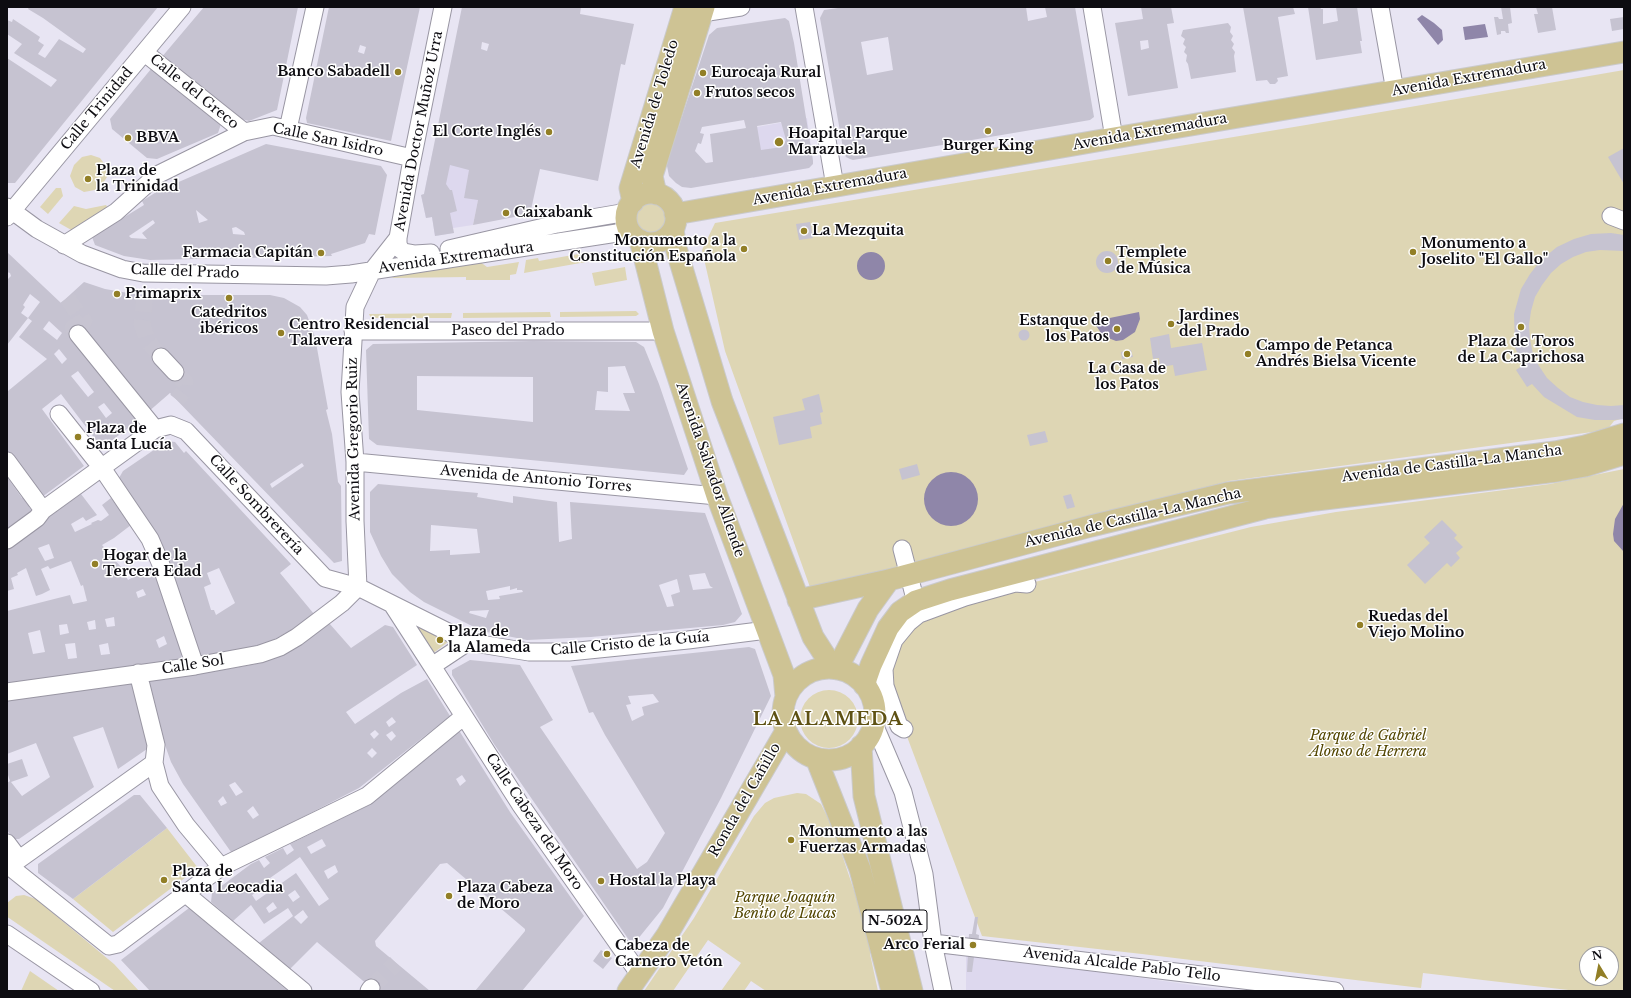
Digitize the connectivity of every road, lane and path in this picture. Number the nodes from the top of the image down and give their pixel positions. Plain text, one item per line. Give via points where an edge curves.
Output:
1 (182, 7) edge
2 (315, 7) edge
3 (443, 7) edge
4 (741, 7) edge
5 (804, 7) edge
6 (1092, 7) edge
7 (1380, 7) edge
8 (697, 9) edge
9 (145, 52) junction
10 (1624, 52) edge
11 (1395, 91) junction
12 (288, 129) junction
13 (244, 132) junction
14 (1114, 138) junction
15 (412, 158) junction
16 (835, 186) junction
17 (656, 194) junction
18 (9, 212) edge
19 (632, 221) junction
20 (674, 222) junction
21 (398, 238) junction
22 (64, 245) junction
23 (434, 252) junction
24 (372, 271) junction
25 (326, 276) junction
26 (355, 307) junction
27 (353, 331) junction
28 (663, 331) junction
29 (78, 334) dead end
30 (161, 357) tunnel mouth
31 (175, 372) tunnel mouth
32 (59, 414) dead end
33 (155, 429) junction
34 (1624, 434) edge
35 (1624, 454) edge
36 (7, 461) edge
37 (355, 462) junction
38 (102, 468) junction
39 (717, 496) junction
40 (42, 510) junction
41 (7, 540) edge
42 (902, 549) dead end
43 (898, 578) junction
44 (1027, 584) dead end
45 (358, 587) junction
46 (798, 600) junction
47 (391, 603) junction
48 (917, 608) junction
49 (767, 630) junction
50 (468, 642) junction
51 (195, 666) junction
52 (432, 666) junction
53 (835, 668) junction
54 (138, 673) junction
55 (864, 685) junction
56 (7, 692) edge
57 (786, 697) junction
58 (463, 716) junction
59 (874, 724) junction
60 (904, 729) dead end
61 (786, 731) junction
62 (861, 746) junction
63 (816, 758) junction
64 (154, 763) junction
65 (7, 843) edge
66 (12, 864) edge
67 (221, 867) junction
68 (186, 894) junction
69 (7, 934) edge
70 (933, 943) junction
71 (634, 983) edge
72 (91, 991) edge
73 (303, 991) edge
74 (892, 991) edge
75 (912, 991) edge
76 (943, 991) edge
77 (1335, 991) edge

1 - 9 street, Calle Trinidad
2 - 12 street
3 - 15 street, Avenida Doctor Muñoz Urra
4 - 8 street
5 - 16 street
6 - 14 street
7 - 11 street
8 - 17 main road, Avenida de Toledo via 652,176
8 - 19 main road, Avenida de Toledo via 669,56 630,188
9 - 13 street, Calle del Greco
9 - 18 street, Calle Trinidad
10 - 11 main road, Avenida Extremadura
11 - 14 main road, Avenida Extremadura
12 - 13 street, Calle San Isidro via 273,126
12 - 15 street, Calle San Isidro
13 - 22 street, Calle San Isidro via 157,175 116,212
14 - 16 main road, Avenida Extremadura
15 - 21 street, Avenida Doctor Muñoz Urra
16 - 20 main road, Avenida Extremadura
17 - 19 main road, Avenida Extremadura via 644,195
17 - 20 main road via 670,202
18 - 22 street, Calle del Prado
19 - 20 main road, Avenida Extremadura via 651,243 665,238
19 - 23 street, Avenida Extremadura via 557,224
19 - 24 street, Avenida Extremadura
19 - 28 main road, Avenida Salvador Allende
20 - 46 main road via 676,248 685,283 722,401
21 - 23 street via 400,249 404,252
21 - 24 street, Avenida Doctor Muñoz Urra
22 - 25 street, Calle del Prado via 100,262 143,273
23 - 24 street, Avenida Extremadura
24 - 25 street, Calle del Prado
24 - 26 street, Avenida Gregorio Ruiz
25 - 26 street via 338,278 348,284 354,295
26 - 27 street, Avenida Gregorio Ruiz
27 - 28 street, Paseo del Prado
27 - 37 street, Avenida Gregorio Ruiz via 350,392
28 - 39 main road, Avenida Salvador Allende
29 - 33 street
30 - 31 street
32 - 38 street
33 - 38 street
33 - 45 street, Calle Sombrerería via 171,425 186,431 325,578
34 - 43 main road, Avenida de Castilla-La Mancha via 1555,452 1228,493 1091,526
35 - 48 main road, Avenida de Castilla-La Mancha via 1585,466 1557,471 1265,508 950,590
36 - 40 street
37 - 39 street, Avenida de Antonio Torres
37 - 45 street, Avenida Gregorio Ruiz
38 - 40 street
38 - 51 street via 150,539
39 - 49 main road, Avenida Salvador Allende
40 - 41 street via 37,518
42 - 43 street
43 - 46 main road, Avenida de Castilla-La Mancha
43 - 48 street
43 - 53 main road via 868,609
44 - 48 street via 1015,583
45 - 47 street
45 - 51 street, Calle Sol via 342,603 280,647 260,654
46 - 53 main road via 813,637
47 - 50 street
47 - 52 street
48 - 55 main road, Avenida de Castilla-La Mancha via 900,612 888,628
48 - 60 street via 894,640 884,669 885,686 899,726
49 - 50 street, Calle Cristo de la Guía via 569,652 529,652
49 - 57 main road, Avenida Salvador Allende via 784,675
50 - 52 street
51 - 54 street, Calle Sol
52 - 58 street, Calle Cabeza del Moro
53 - 55 main road, Ronda del Cañillo via 855,676
53 - 57 main road, Ronda del Cañillo via 812,671 801,677
54 - 56 street, Calle Sol
54 - 64 street via 156,745
55 - 59 main road, Ronda del Cañillo via 874,703
57 - 61 main road, Ronda del Cañillo via 783,714
58 - 67 street via 367,796
58 - 71 street, Calle Cabeza del Moro
59 - 62 main road, Ronda del Cañillo
59 - 70 street via 904,792 924,874
61 - 63 main road, Ronda del Cañillo via 793,743
61 - 71 main road, Ronda del Cañillo via 667,935
62 - 63 main road, Ronda del Cañillo via 848,756 832,760
62 - 75 main road, N-502A via 864,796
63 - 74 main road, N-502A via 860,869
64 - 66 street
64 - 67 street via 160,786 186,825
65 - 66 street
66 - 68 street via 109,946 118,944
67 - 68 street
68 - 73 street
69 - 72 street
70 - 76 street
70 - 77 street, Avenida Alcalde Pablo Tello

